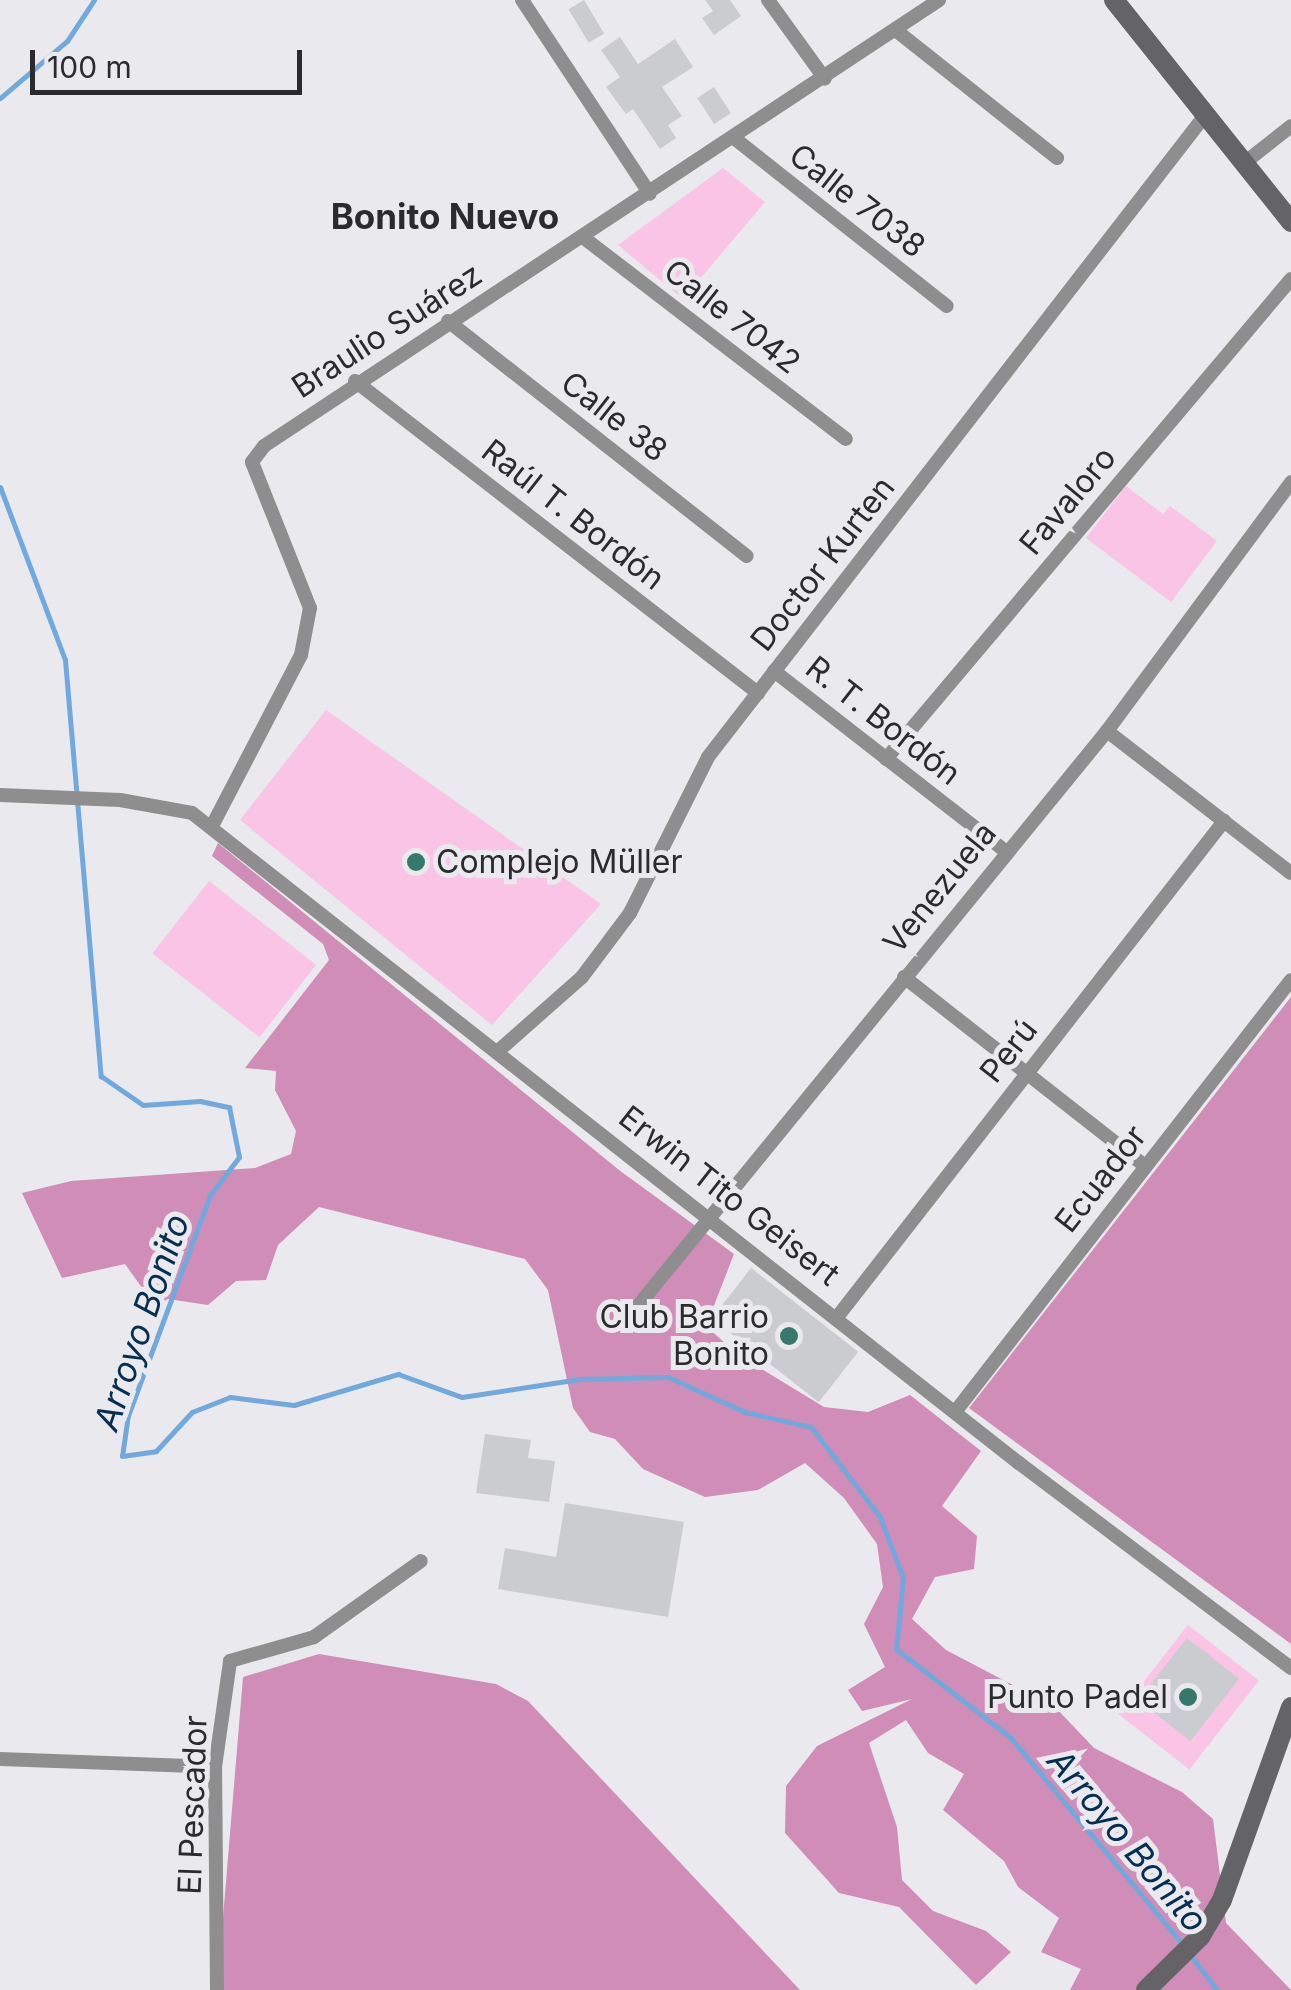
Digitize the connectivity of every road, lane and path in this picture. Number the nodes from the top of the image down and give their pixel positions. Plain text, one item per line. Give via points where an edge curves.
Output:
1 (522, 0) edge
2 (768, 0) edge
3 (939, 0) edge
4 (1114, 0) edge
5 (898, 32) junction
6 (825, 80) junction
7 (1206, 114) junction
8 (1291, 126) edge
9 (734, 138) junction
10 (1056, 158) dead end
11 (1248, 160) junction
12 (650, 194) junction
13 (1291, 222) edge
14 (584, 238) junction
15 (1291, 279) edge
16 (946, 306) dead end
17 (448, 321) junction
18 (355, 381) junction
19 (846, 439) dead end
20 (1291, 482) edge
21 (746, 556) dead end
22 (774, 671) junction
23 (758, 693) junction
24 (1107, 731) junction
25 (886, 759) junction
26 (0, 795) edge
27 (1224, 821) junction
28 (212, 826) junction
29 (1004, 850) junction
30 (1291, 873) edge
31 (904, 977) junction
32 (1291, 980) edge
33 (497, 1052) junction
34 (1028, 1072) junction
35 (1145, 1166) junction
36 (711, 1215) junction
37 (838, 1316) junction
38 (624, 1323) dead end
39 (955, 1412) junction
40 (421, 1561) dead end
41 (1291, 1668) edge
42 (1291, 1707) edge
43 (0, 1759) edge
44 (215, 1767) junction
45 (218, 1990) edge
46 (1146, 1990) edge

1 - 12 street
2 - 6 street
3 - 5 street, Braulio Suárez
4 - 7 main road
5 - 6 street, Braulio Suárez
5 - 10 street
6 - 9 street, Braulio Suárez
7 - 11 main road
7 - 22 street, Doctor Kurten
8 - 11 street
9 - 12 street, Braulio Suárez
9 - 16 street, Calle 7038
11 - 13 main road
12 - 14 street, Braulio Suárez
14 - 17 street, Braulio Suárez
14 - 19 street, Calle 7042
15 - 25 street, Favaloro
17 - 18 street, Braulio Suárez
17 - 21 street, Calle 38
18 - 23 street, Raúl T. Bordón
18 - 28 street, Braulio Suárez via 264,446 252,462 310,608 301,655
20 - 24 street, Venezuela
22 - 23 street, Doctor Kurten
22 - 25 street, R. T. Bordón
23 - 33 street, Doctor Kurten via 708,757 630,912 582,976
24 - 27 street
24 - 29 street, Venezuela
25 - 29 street, R. T. Bordón
26 - 28 street, Erwin Tito Geisert via 120,800 192,812
27 - 30 street
27 - 34 street, Perú
28 - 33 street, Erwin Tito Geisert
29 - 31 street, Venezuela
31 - 34 street
31 - 36 street, Venezuela
32 - 35 street, Ecuador
33 - 36 street, Erwin Tito Geisert
34 - 35 street
34 - 37 street, Perú
35 - 39 street, Ecuador
36 - 37 street, Erwin Tito Geisert
36 - 38 street, Venezuela
37 - 39 street, Erwin Tito Geisert
39 - 41 street, Erwin Tito Geisert
40 - 44 street, El Pescador via 314,1637 230,1661
42 - 46 main road via 1222,1900 1200,1937
43 - 44 street
44 - 45 street, El Pescador

